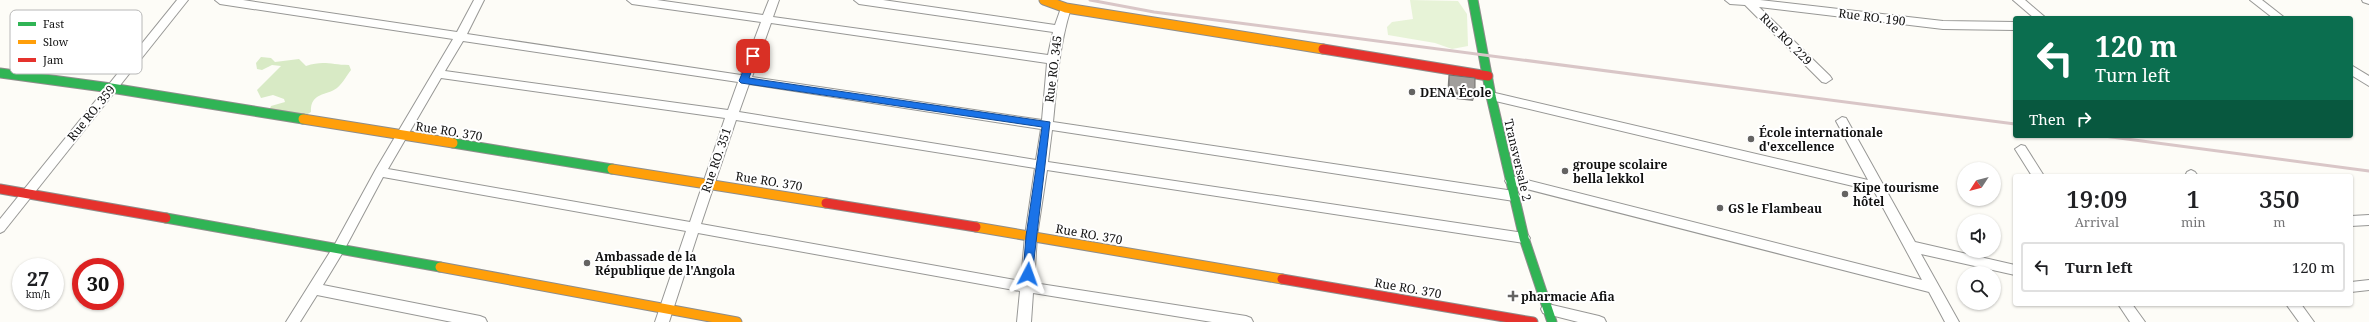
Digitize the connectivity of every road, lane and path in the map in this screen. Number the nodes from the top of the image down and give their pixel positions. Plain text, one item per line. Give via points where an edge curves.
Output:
1 (183, 0) edge
2 (220, 0) edge
3 (479, 0) edge
4 (632, 0) edge
5 (774, 0) edge
6 (859, 0) edge
7 (1044, 0) edge
8 (1473, 0) edge
9 (1730, 0) edge
10 (2018, 0) edge
11 (2254, 0) edge
12 (1747, 1) edge
13 (1066, 8) junction
14 (2038, 16) edge
15 (2277, 16) edge
16 (767, 18) junction
17 (2013, 26) edge
18 (1059, 29) junction
19 (459, 38) junction
20 (142, 50) edge
21 (1053, 60) junction
22 (0, 72) edge
23 (10, 73) edge
24 (14, 74) edge
25 (122, 74) edge
26 (438, 74) junction
27 (1488, 76) junction
28 (1826, 79) dead end
29 (744, 81) junction
30 (111, 88) junction
31 (1491, 96) junction
32 (732, 115) junction
33 (1842, 121) dead end
34 (1047, 125) junction
35 (402, 135) junction
36 (2021, 148) dead end
37 (1041, 165) junction
38 (380, 172) junction
39 (2037, 174) edge
40 (1511, 181) junction
41 (708, 184) junction
42 (1877, 186) junction
43 (0, 189) edge
44 (27, 193) junction
45 (1514, 196) junction
46 (2369, 220) edge
47 (2353, 221) edge
48 (695, 227) junction
49 (0, 228) edge
50 (1031, 236) junction
51 (1524, 238) junction
52 (1910, 246) junction
53 (339, 248) junction
54 (2013, 270) edge
55 (2369, 285) edge
56 (1027, 287) junction
57 (2353, 287) edge
58 (1933, 288) junction
59 (314, 289) junction
60 (2126, 306) edge
61 (2295, 306) edge
62 (667, 309) junction
63 (1548, 309) junction
64 (293, 322) edge
65 (480, 322) edge
66 (662, 322) edge
67 (737, 322) edge
68 (1024, 322) edge
69 (1246, 322) edge
70 (1533, 322) edge
71 (1552, 322) edge
72 (1599, 322) edge
73 (1952, 322) edge
74 (2138, 322) edge
75 (2307, 322) edge

1 - 20 street, Rue RO. 359
2 - 19 street
3 - 19 street
4 - 16 street
5 - 16 street, Rue RO. 351
6 - 18 street
7 - 13 street
8 - 27 street, Transversale 2
9 - 12 street, Rue RO. 190
10 - 14 street
11 - 15 street
12 - 17 street, Rue RO. 190 via 1944,25
12 - 28 street, Rue RO. 229
13 - 18 street, Rue RO. 345
13 - 27 street
16 - 21 street
16 - 29 street, Rue RO. 351
18 - 21 street, Rue RO. 345
19 - 26 street
19 - 29 street
21 - 34 street, Rue RO. 345
22 - 23 street, Rue RO. 370
24 - 30 street, Rue RO. 370
25 - 30 street, Rue RO. 359
26 - 32 street
26 - 35 street
27 - 31 street, Transversale 2
29 - 32 street, Rue RO. 351
29 - 34 street
30 - 35 street, Rue RO. 370
30 - 44 street, Rue RO. 359
31 - 40 street, Transversale 2
31 - 42 street
32 - 37 street
32 - 41 street, Rue RO. 351
33 - 42 street
34 - 37 street, Rue RO. 345
34 - 45 street
35 - 38 street
35 - 41 street, Rue RO. 370
36 - 39 street
37 - 50 street, Rue RO. 345
37 - 51 street
38 - 48 street
38 - 53 street
40 - 45 street, Transversale 2
40 - 58 street
41 - 48 street, Rue RO. 351
41 - 50 street, Rue RO. 370
42 - 52 street
43 - 44 street
44 - 49 street, Rue RO. 359
44 - 53 street
45 - 51 street, Transversale 2
46 - 47 street
48 - 56 street
48 - 62 street, Rue RO. 351
50 - 56 street, Rue RO. 345
50 - 70 street, Rue RO. 370
51 - 63 street, Transversale 2
52 - 54 street
52 - 58 street
53 - 59 street
53 - 62 street
55 - 57 street
56 - 68 street, Rue RO. 345
56 - 69 street
58 - 73 street
59 - 64 street
59 - 65 street
60 - 74 street
61 - 75 street
62 - 66 street, Rue RO. 351
62 - 67 street
63 - 71 street, Transversale 2
63 - 72 street

